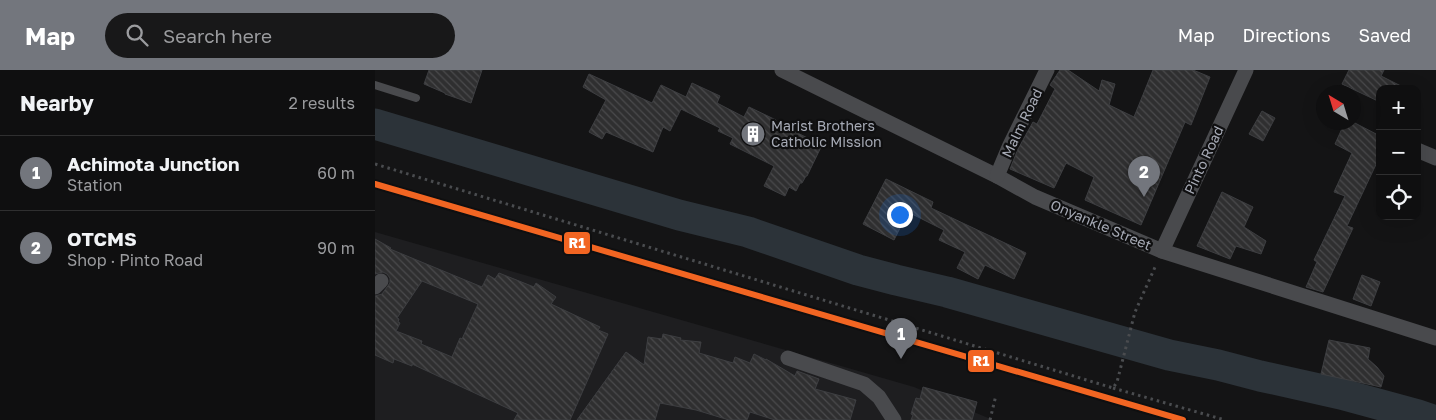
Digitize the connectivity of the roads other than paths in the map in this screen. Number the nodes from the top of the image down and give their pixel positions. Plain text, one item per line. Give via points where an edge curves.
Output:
1 (782, 70) edge
2 (1047, 70) edge
3 (1246, 70) edge
4 (375, 85) edge
5 (416, 98) dead end
6 (1421, 152) edge
7 (1436, 158) edge
8 (997, 176) junction
9 (1162, 251) junction
10 (1436, 338) edge
11 (788, 358) dead end
12 (894, 420) edge

1 - 8 street, Onyankle Street
2 - 8 street, Malm Road
3 - 9 street, Pinto Road
4 - 5 lane
6 - 7 street
8 - 9 street, Onyankle Street
9 - 10 street, Onyankle Street
11 - 12 street via 864,384 879,397

